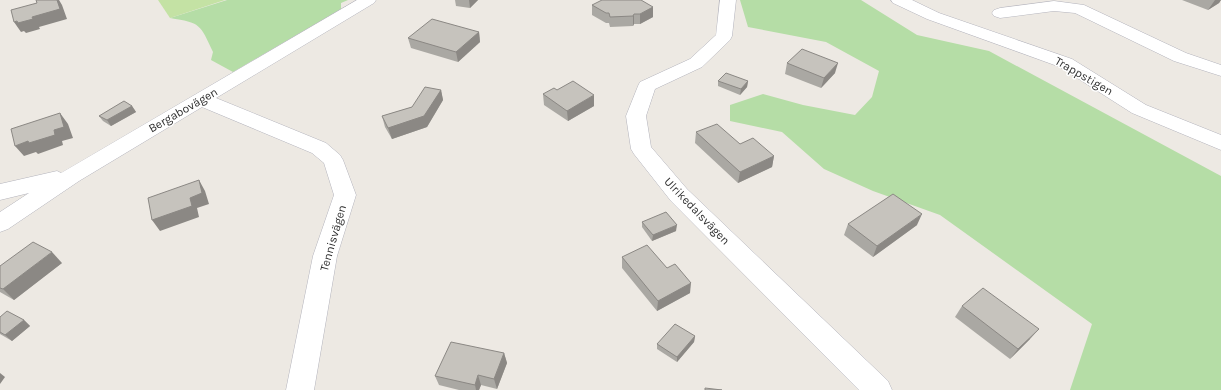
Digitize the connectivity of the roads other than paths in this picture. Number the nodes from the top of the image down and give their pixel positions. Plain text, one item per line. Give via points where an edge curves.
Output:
1 (368, 0) edge
2 (728, 0) edge
3 (899, 0) edge
4 (1000, 13) dead end
5 (1221, 71) edge
6 (201, 99) junction
7 (1221, 143) edge
8 (71, 176) junction
9 (0, 192) edge
10 (0, 223) edge
11 (300, 390) edge
12 (878, 390) edge

1 - 6 street, Bergabovägen
2 - 12 street, Ulrikedalsvägen via 724,36 696,63 647,86 636,116 641,149 678,195
3 - 7 street, Trappstigen via 933,16 1066,63 1139,109
4 - 5 street via 1054,6 1078,8 1167,52
6 - 8 street, Bergabovägen
6 - 11 street, Tennisvägen via 319,148 333,160 345,195 325,256
8 - 9 street
8 - 10 street, Bergabovägen

